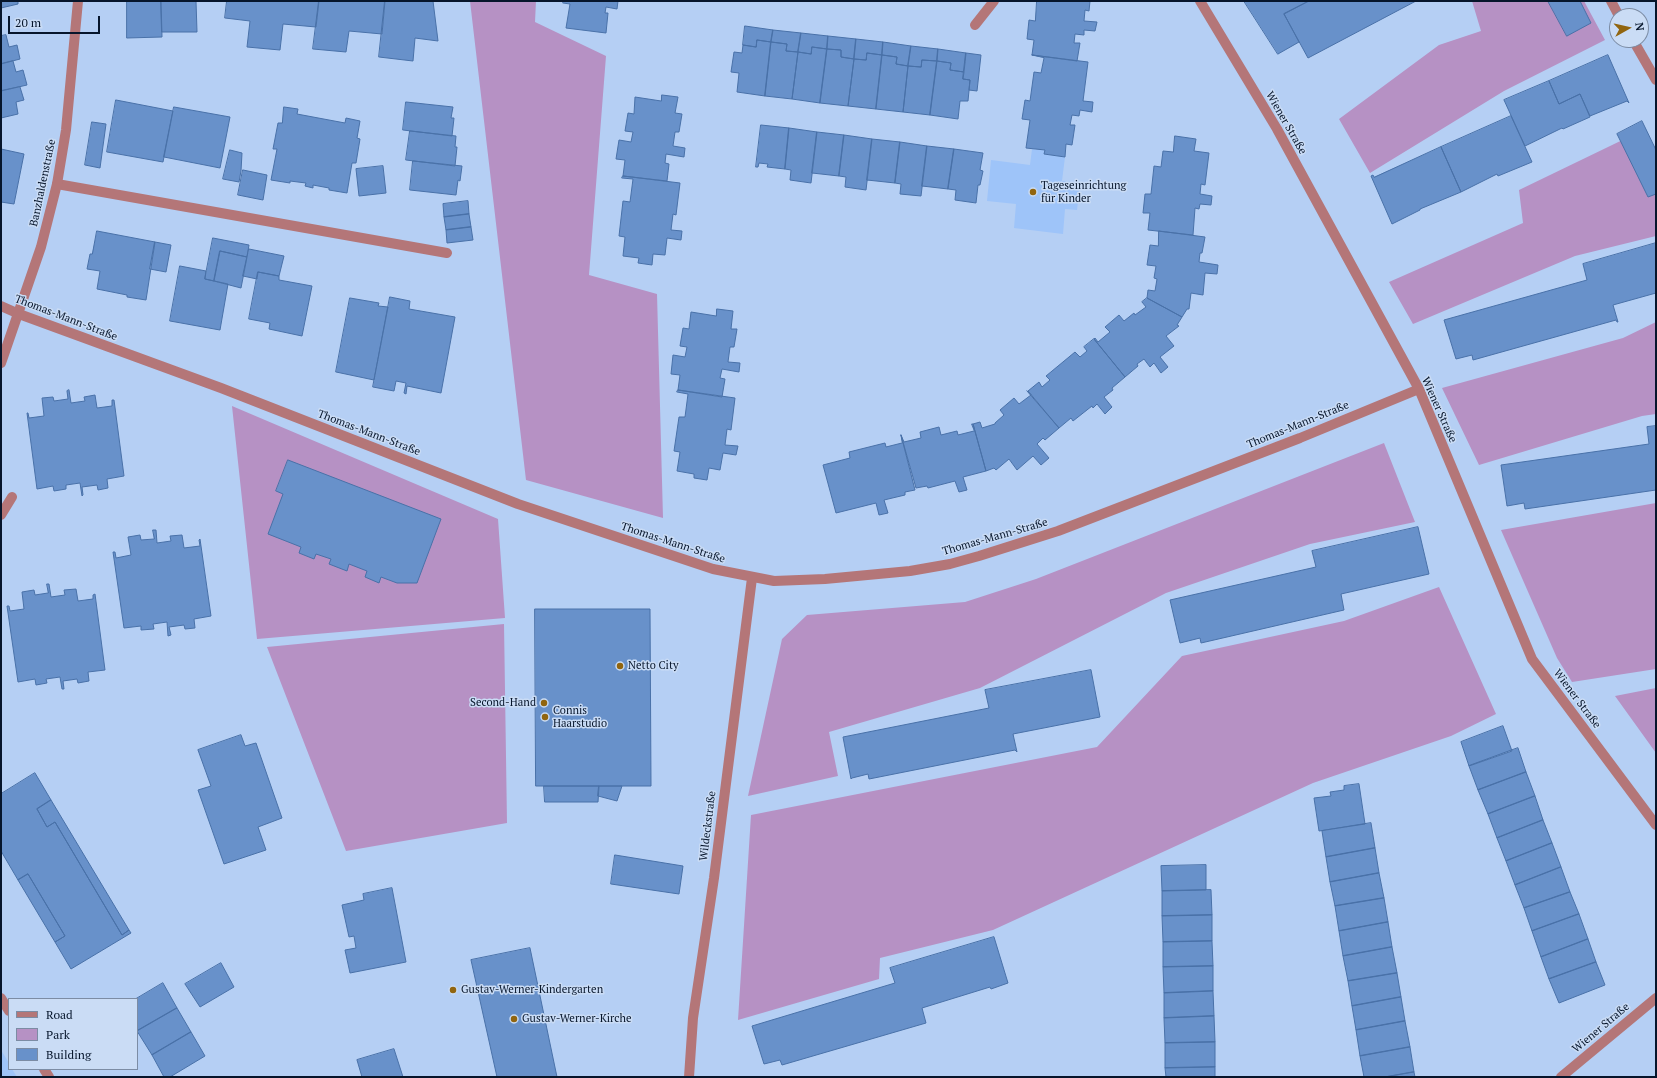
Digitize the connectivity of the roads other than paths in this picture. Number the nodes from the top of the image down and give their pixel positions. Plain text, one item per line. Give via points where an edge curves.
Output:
1 (78, 1) edge
2 (994, 1) edge
3 (1200, 1) edge
4 (975, 25) dead end
5 (1638, 48) edge
6 (1656, 80) edge
7 (57, 184) junction
8 (447, 254) dead end
9 (1, 306) edge
10 (19, 314) junction
11 (1, 363) edge
12 (1419, 389) junction
13 (12, 497) dead end
14 (1, 515) edge
15 (752, 578) junction
16 (1656, 825) edge
17 (1, 998) edge
18 (1656, 998) edge
19 (8, 1009) edge
20 (689, 1077) edge
21 (1561, 1077) edge

1 - 7 street, Banzhaldenstraße via 66,130
2 - 4 street
3 - 12 street, Wiener Straße via 1277,129
5 - 6 street
7 - 8 street
7 - 10 street, Banzhaldenstraße via 41,247
9 - 10 street, Thomas-Mann-Straße
10 - 11 street, Banzhaldenstraße
10 - 15 street, Thomas-Mann-Straße via 221,388 518,504 713,570
12 - 15 street, Thomas-Mann-Straße via 1300,438 1058,531 979,556 910,571 825,579 774,581
12 - 16 street, Wiener Straße via 1532,659
13 - 14 street
15 - 20 street, Wildeckstraße via 714,878 693,1018
17 - 19 street
18 - 21 street, Wiener Straße

